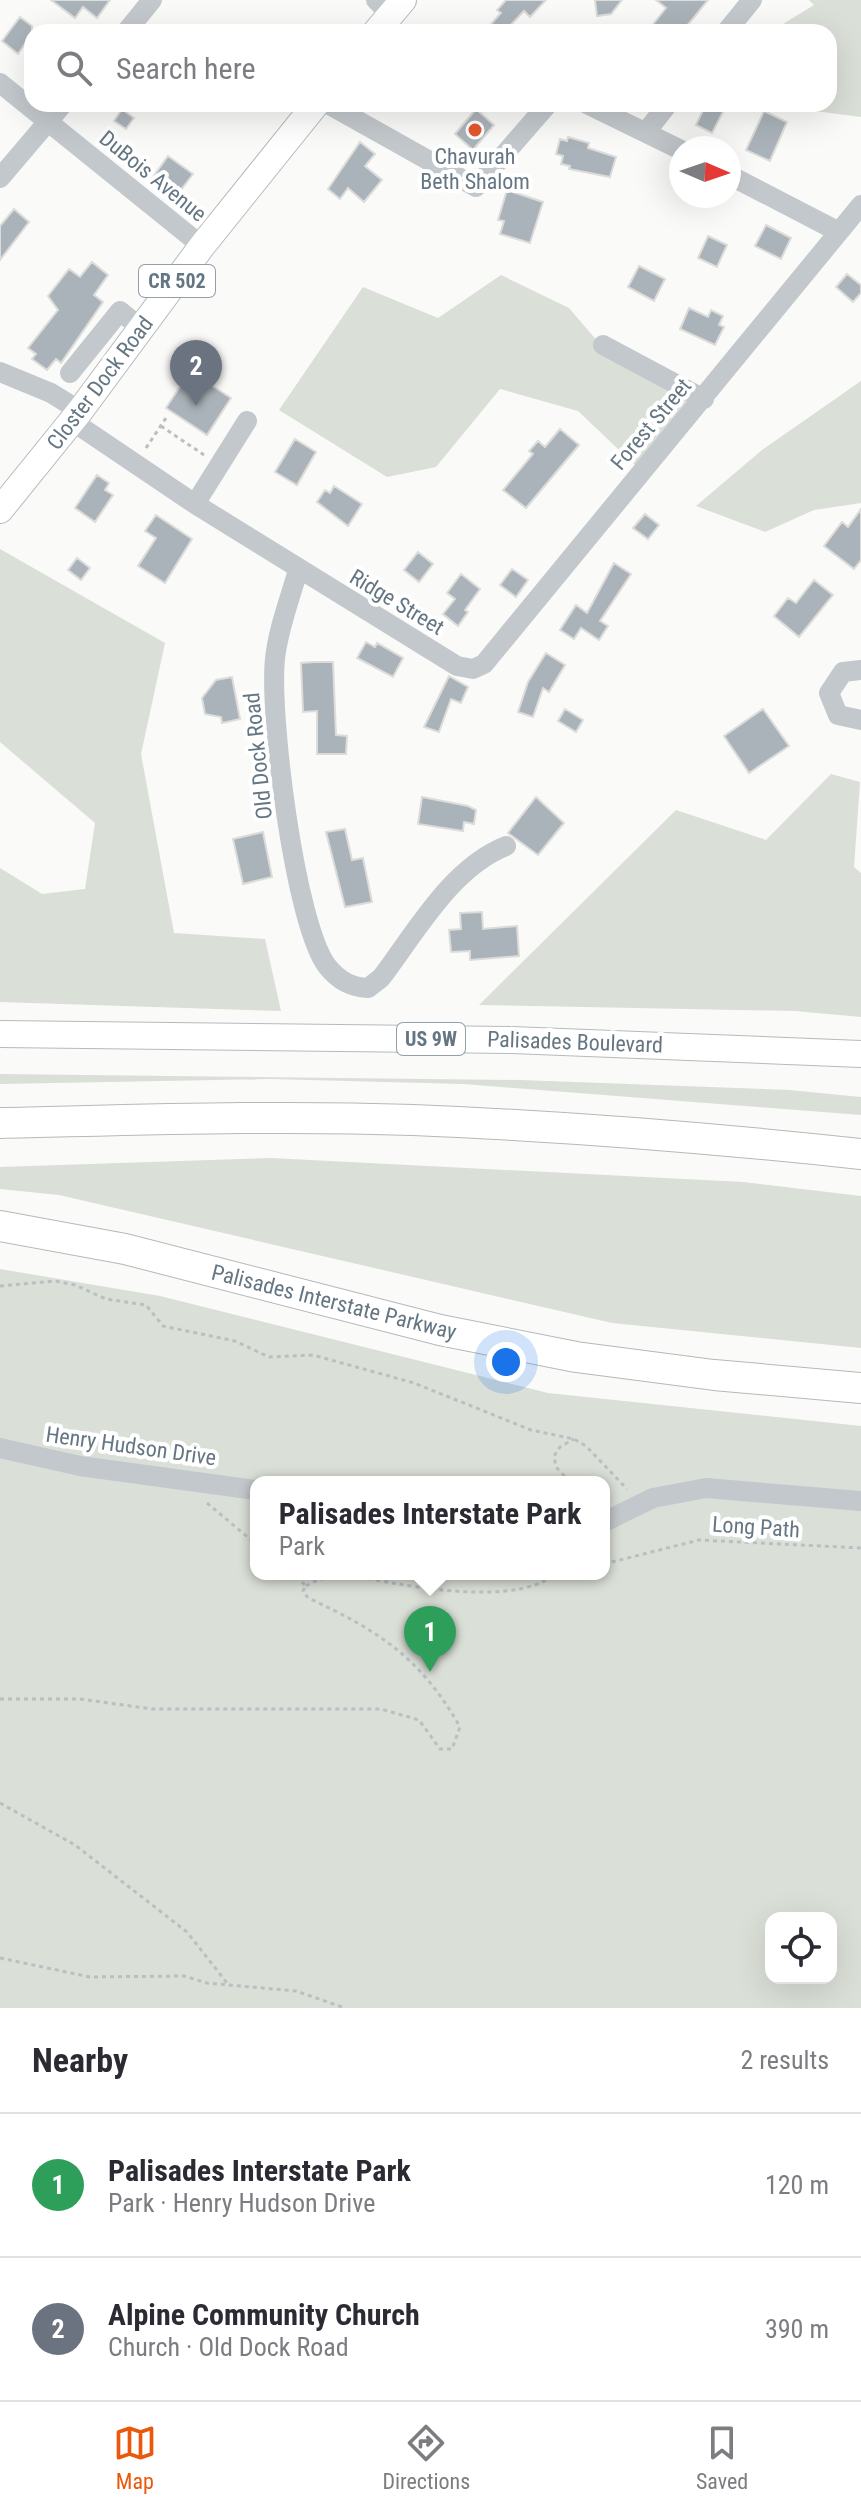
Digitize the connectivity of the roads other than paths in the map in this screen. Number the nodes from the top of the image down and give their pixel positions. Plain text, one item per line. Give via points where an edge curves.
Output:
1 (152, 0) edge
2 (752, 0) edge
3 (132, 24) edge
4 (732, 24) edge
5 (0, 83) edge
6 (24, 102) edge
7 (36, 112) edge
8 (56, 112) edge
9 (310, 112) edge
10 (342, 112) edge
11 (541, 112) edge
12 (604, 112) edge
13 (662, 112) edge
14 (48, 122) junction
15 (646, 132) junction
16 (669, 144) edge
17 (0, 178) edge
18 (741, 181) edge
19 (861, 205) edge
20 (839, 232) junction
21 (202, 246) junction
22 (142, 329) junction
23 (603, 345) dead end
24 (87, 352) junction
25 (111, 370) junction
26 (0, 372) edge
27 (70, 373) dead end
28 (704, 399) junction
29 (76, 416) junction
30 (247, 421) dead end
31 (195, 504) junction
32 (0, 510) edge
33 (298, 570) junction
34 (473, 669) joint
35 (861, 670) edge
36 (861, 720) edge
37 (506, 846) dead end
38 (0, 1034) edge
39 (861, 1054) edge
40 (0, 1123) edge
41 (861, 1154) edge
42 (0, 1226) edge
43 (861, 1388) edge
44 (0, 1448) edge
45 (250, 1489) edge
46 (861, 1501) edge
47 (610, 1519) edge

1 - 3 street
2 - 4 street
5 - 6 street, DuBois Avenue
7 - 14 street, DuBois Avenue
8 - 14 street
9 - 21 main road, Closter Dock Road / CR 502
10 - 11 street via 476,187
12 - 15 street
13 - 15 street
14 - 17 street
14 - 21 street, DuBois Avenue
15 - 16 street
18 - 20 street
19 - 20 street, Forest Street
20 - 28 street, Forest Street
21 - 22 main road, Closter Dock Road / CR 502
22 - 24 street via 120,311
22 - 25 main road, Closter Dock Road / CR 502
23 - 28 street
24 - 25 street
24 - 27 street
25 - 29 main road, Closter Dock Road / CR 502
26 - 29 street via 51,393
28 - 34 street, Forest Street via 484,664
29 - 31 street via 135,465
29 - 32 main road, Closter Dock Road / CR 502
30 - 31 street
31 - 33 street
33 - 34 street, Ridge Street via 457,666
33 - 37 street, Old Dock Road via 275,658 275,728 300,885 326,965 350,987 368,988 473,864
35 - 36 street via 843,672 829,693 838,715
38 - 39 main road, Palisades Boulevard / US 9W via 512,1040
40 - 41 highway via 412,1120 618,1131
42 - 43 highway, Palisades Interstate Parkway via 125,1249 440,1330 576,1357
44 - 45 street, Henry Hudson Drive via 80,1466
46 - 47 street via 706,1488 653,1498

